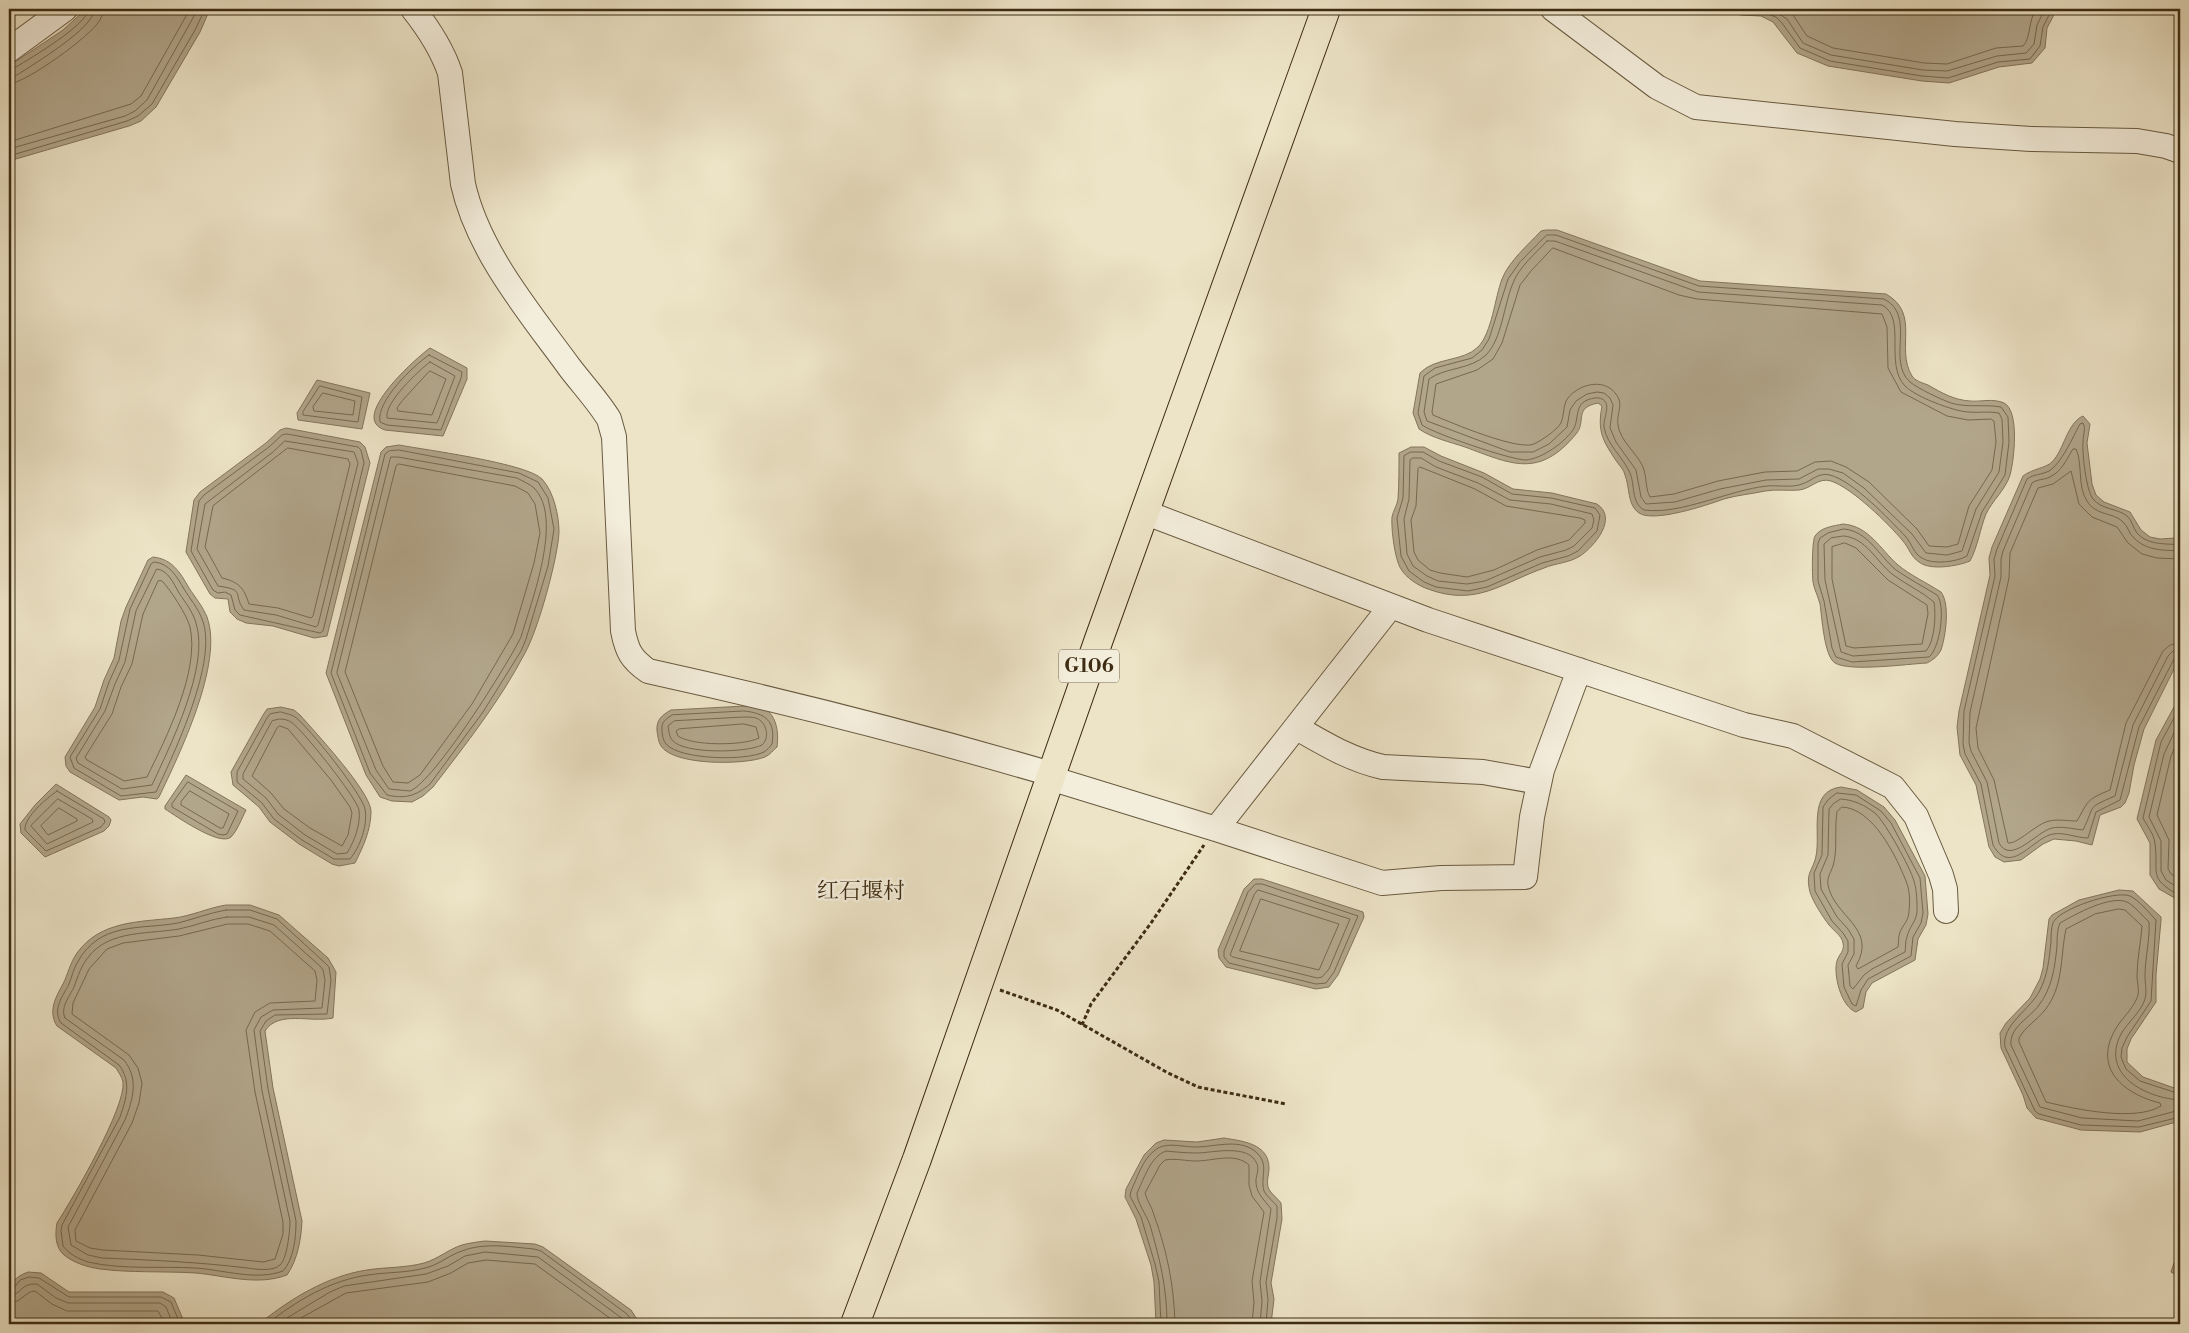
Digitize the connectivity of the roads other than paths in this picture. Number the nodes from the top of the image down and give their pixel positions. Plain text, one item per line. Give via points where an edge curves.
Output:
1 (65, 9) edge
2 (413, 9) edge
3 (1326, 9) edge
4 (1553, 9) edge
5 (9, 50) edge
6 (2180, 151) edge
7 (1144, 512) junction
8 (1391, 606) junction
9 (1579, 670) junction
10 (1297, 728) junction
11 (1051, 776) junction
12 (1539, 782) junction
13 (1216, 828) junction
14 (1946, 911) dead end
15 (855, 1324) edge

1 - 5 street
2 - 11 street via 426,25 450,73 463,184 482,241 571,369 601,406 612,427 623,631 626,647 634,662 648,671 916,735
3 - 7 highway, G106
4 - 6 street via 1657,87 1696,107 1955,134 2137,141
7 - 8 street
7 - 11 highway, G106
8 - 9 street
8 - 10 street
9 - 12 street
9 - 14 street via 1744,725 1793,736 1893,788 1916,816 1938,867 1944,882
10 - 12 street via 1338,752 1368,764 1483,772
10 - 13 street
11 - 13 street
11 - 15 highway, G106 via 917,1159
12 - 13 street via 1526,877 1441,878 1382,884

